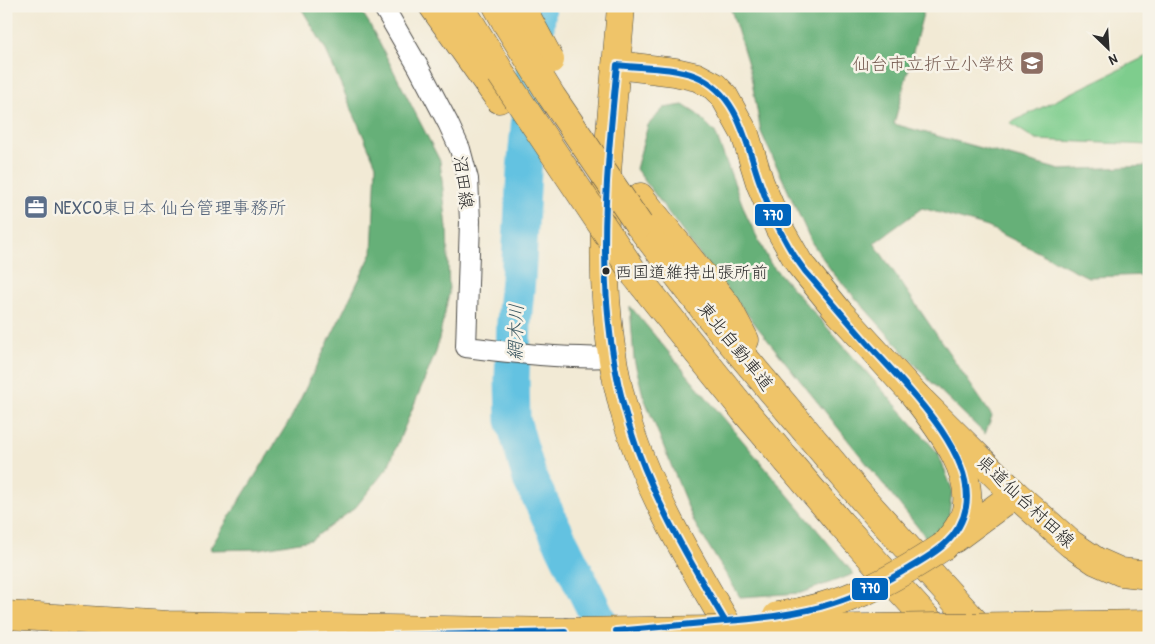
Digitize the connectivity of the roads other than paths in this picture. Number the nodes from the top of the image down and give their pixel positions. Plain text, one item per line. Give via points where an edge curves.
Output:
1 (383, 6) edge
2 (433, 6) edge
3 (460, 6) edge
4 (621, 6) edge
5 (508, 12) edge
6 (617, 65) junction
7 (500, 87) junction
8 (612, 357) junction
9 (771, 390) junction
10 (913, 393) junction
11 (1015, 494) junction
12 (944, 546) junction
13 (1149, 575) edge
14 (6, 615) edge
15 (1149, 624) edge
16 (616, 631) junction
17 (565, 632) junction
18 (289, 638) edge
19 (735, 638) edge
20 (944, 638) edge
21 (989, 638) edge

1 - 8 street, 沼田線 via 448,123 460,149 468,179 466,347 535,356
2 - 7 main road
3 - 7 main road
4 - 6 main road
5 - 9 main road, 東北自動車道, bridge via 552,97 639,225
5 - 9 main road, bridge via 541,46 640,197 727,306
6 - 8 main road via 605,216
6 - 10 main road, 県道仙台村田線 via 697,77 724,96 745,134 760,183 798,263
7 - 20 main road, 東北自動車道, bridge via 549,169 744,410
8 - 19 main road via 628,424 654,488 669,522
9 - 21 main road, 東北自動車道 via 863,499
10 - 11 main road, 県道仙台村田線
10 - 12 main road via 952,450 966,480 966,510 959,528
11 - 12 main road
11 - 13 main road, 県道仙台村田線 via 1071,544 1096,561 1121,572
12 - 16 main road, bridge via 895,577 822,608 751,619
14 - 17 main road via 187,626
15 - 16 main road, bridge
16 - 17 main road, bridge
17 - 18 main road

